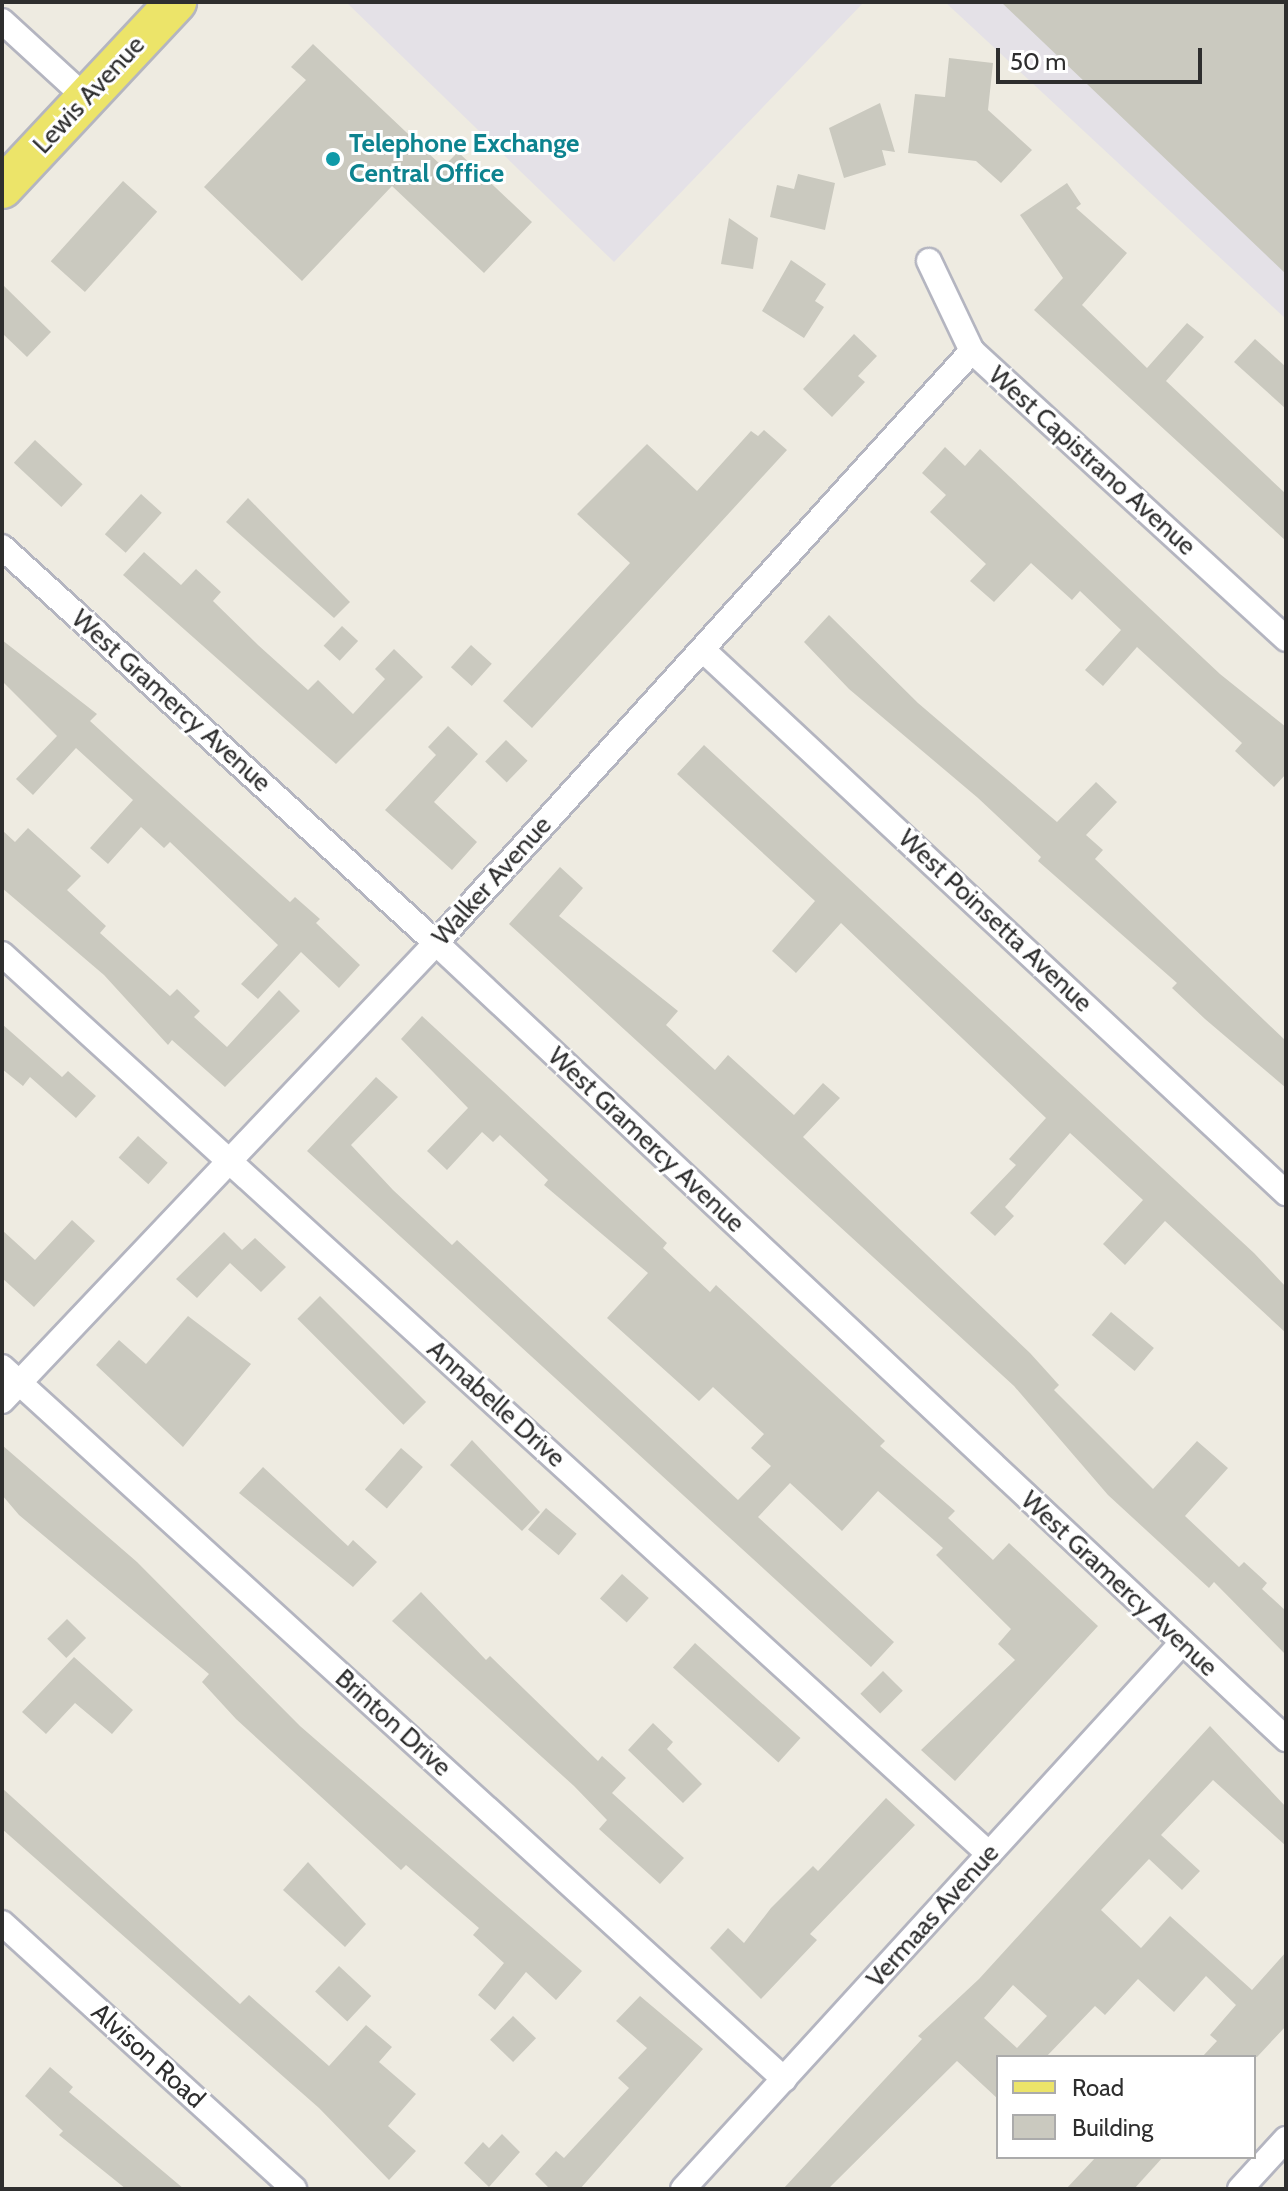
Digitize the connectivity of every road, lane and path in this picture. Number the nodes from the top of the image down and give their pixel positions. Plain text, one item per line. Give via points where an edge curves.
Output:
1 (176, 2) edge
2 (2, 21) edge
3 (86, 98) junction
4 (2, 188) edge
5 (929, 261) dead end
6 (972, 351) junction
7 (2, 547) edge
8 (1286, 639) edge
9 (703, 650) junction
10 (436, 943) junction
11 (2, 954) edge
12 (226, 1159) junction
13 (1286, 1193) edge
14 (10, 1375) edge
15 (2, 1401) edge
16 (1182, 1643) junction
17 (1286, 1739) edge
18 (989, 1854) junction
19 (2, 1923) edge
20 (784, 2079) junction
21 (1286, 2139) edge
22 (294, 2189) edge
23 (683, 2189) edge
24 (1240, 2189) edge

1 - 3 main road, Lewis Avenue
2 - 3 street
3 - 4 main road, Lewis Avenue
5 - 6 street, West Capistrano Avenue via 957,332
6 - 8 street, West Capistrano Avenue
6 - 9 street, Walker Avenue
7 - 10 street, West Gramercy Avenue
9 - 10 street, Walker Avenue
9 - 13 street, West Poinsetta Avenue
10 - 12 street, Walker Avenue
10 - 16 street, West Gramercy Avenue
11 - 12 street, Annabelle Drive
12 - 14 street, Walker Avenue
12 - 18 street, Annabelle Drive
14 - 15 street, Walker Avenue
14 - 20 street, Brinton Drive
16 - 17 street, West Gramercy Avenue
16 - 18 street, Vermaas Avenue
18 - 20 street, Vermaas Avenue
19 - 22 street, Alvison Road
20 - 23 street, Vermaas Avenue
21 - 24 street

